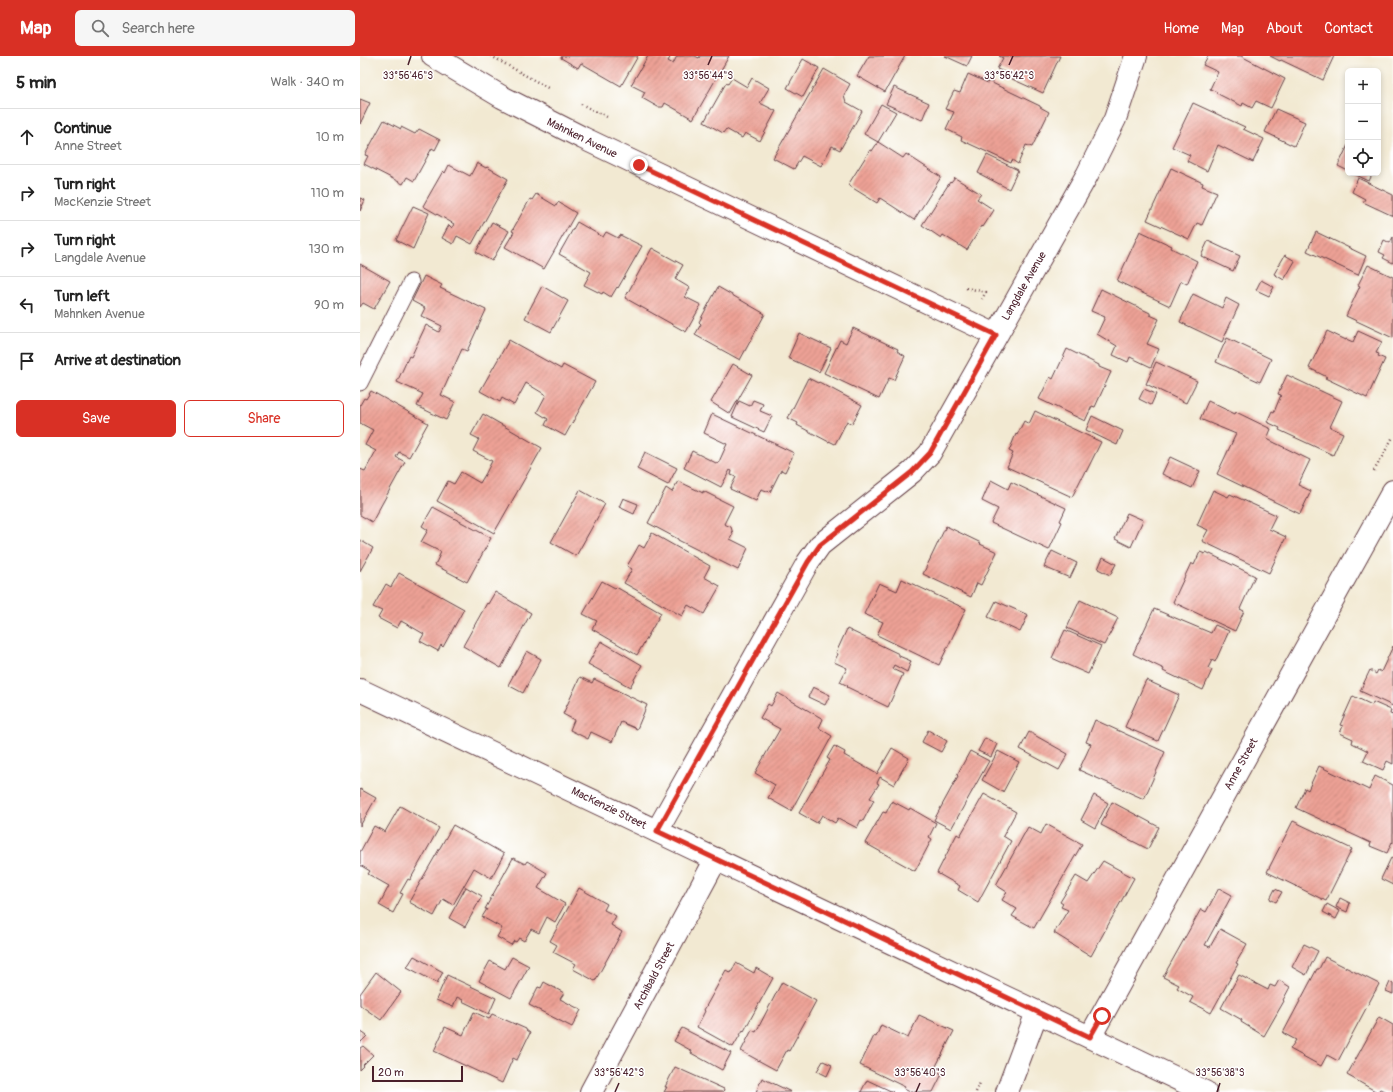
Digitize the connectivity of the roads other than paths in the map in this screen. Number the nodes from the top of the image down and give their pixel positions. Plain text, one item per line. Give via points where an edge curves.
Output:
1 (433, 56) edge
2 (1136, 56) edge
3 (411, 282) dead end
4 (996, 335) junction
5 (360, 383) edge
6 (1393, 491) edge
7 (360, 690) edge
8 (657, 831) junction
9 (716, 859) junction
10 (1037, 1012) junction
11 (1090, 1037) junction
12 (591, 1092) edge
13 (1007, 1092) edge
14 (1205, 1092) edge

1 - 4 street, Mahnken Avenue via 502,97 583,138
2 - 4 street, Langdale Avenue via 1115,119 1105,140
3 - 5 lane
4 - 8 street, Langdale Avenue via 930,453 912,472 820,545 808,562
6 - 11 street, Anne Street
7 - 8 street, MacKenzie Street
8 - 9 street, MacKenzie Street
9 - 10 street, MacKenzie Street
9 - 12 street, Archibald Street
10 - 11 street, MacKenzie Street
10 - 13 street
11 - 14 street, MacKenzie Street

